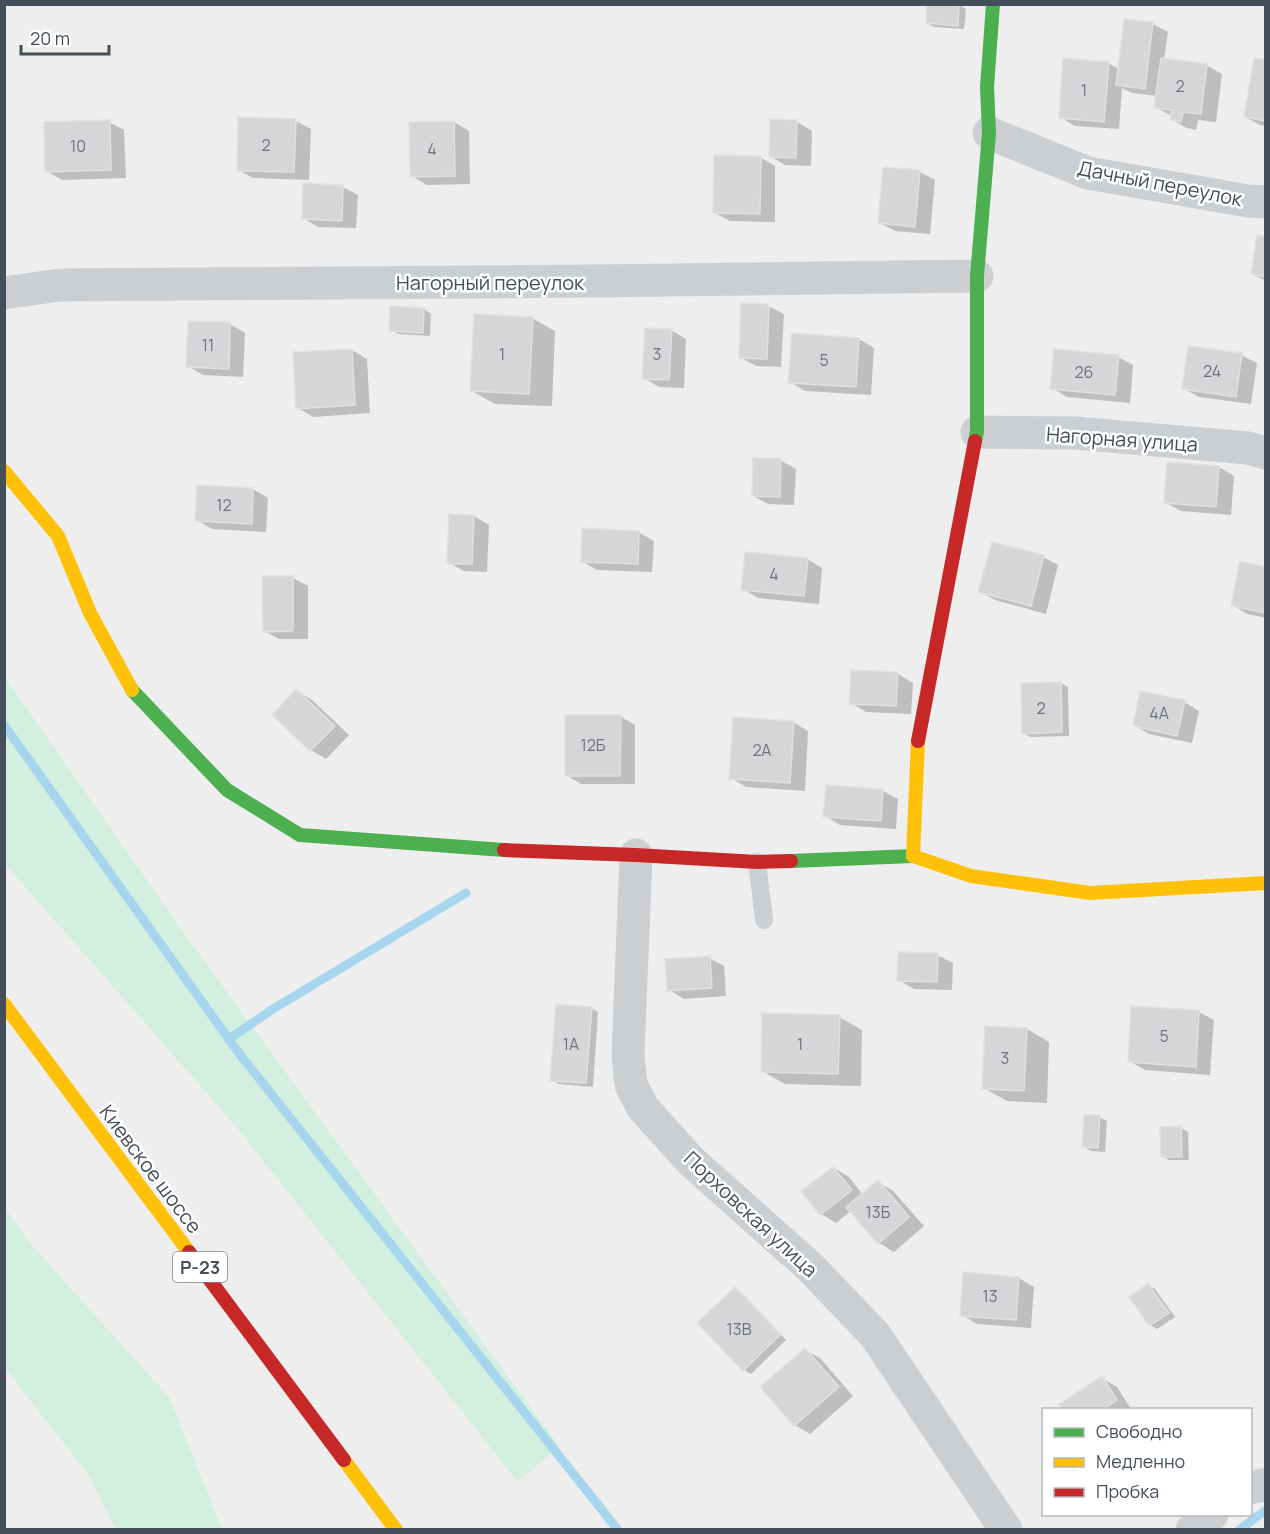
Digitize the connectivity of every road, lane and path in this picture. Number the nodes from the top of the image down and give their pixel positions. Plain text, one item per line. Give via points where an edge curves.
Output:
1 (993, 4) edge
2 (989, 133) junction
3 (1266, 202) edge
4 (977, 276) junction
5 (4, 293) edge
6 (977, 432) junction
7 (1266, 453) edge
8 (4, 471) edge
9 (636, 855) junction
10 (914, 856) junction
11 (757, 862) junction
12 (1266, 883) edge
13 (764, 920) dead end
14 (4, 1004) edge
15 (1211, 1516) edge
16 (396, 1530) edge
17 (1006, 1530) edge
18 (1192, 1530) edge

1 - 2 street via 987,87
2 - 3 street, Дачный переулок via 1088,173
2 - 4 street
4 - 5 street, Нагорный переулок via 60,285
4 - 6 street
6 - 7 street, Нагорная улица via 1075,433 1248,448
6 - 10 street via 918,742
8 - 9 street via 58,536 90,613 132,690 227,790 300,835 500,850
9 - 11 street
9 - 17 street, Порховская улица via 628,1055 631,1085 643,1108 691,1161 811,1269 875,1335
10 - 11 street
10 - 12 street via 971,876 1090,893
11 - 13 lane
14 - 16 street, Киевское шоссе / Р-23
15 - 18 street

